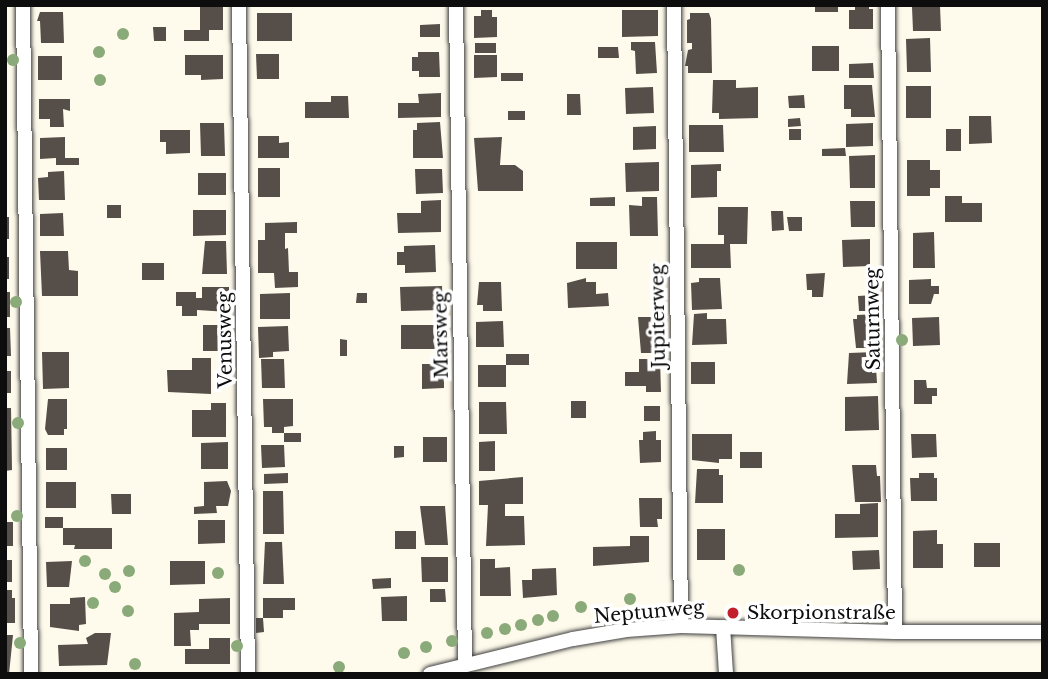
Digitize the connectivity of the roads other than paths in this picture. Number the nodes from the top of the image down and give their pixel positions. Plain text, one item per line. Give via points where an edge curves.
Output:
1 (23, 5) edge
2 (239, 5) edge
3 (456, 5) edge
4 (674, 5) edge
5 (888, 5) edge
6 (681, 626) junction
7 (723, 626) junction
8 (895, 632) junction
9 (1043, 632) edge
10 (465, 664) junction
11 (31, 674) edge
12 (248, 674) edge
13 (430, 674) edge
14 (726, 674) edge

1 - 11 street
2 - 12 street, Venusweg
3 - 10 street, Marsweg
4 - 6 street, Jupiterweg
5 - 8 street, Saturnweg
6 - 7 street, Neptunweg
6 - 10 street, Neptunweg via 573,639
7 - 8 street, Neptunweg
7 - 14 street
8 - 9 street, Neptunweg
10 - 13 street, Neptunweg

